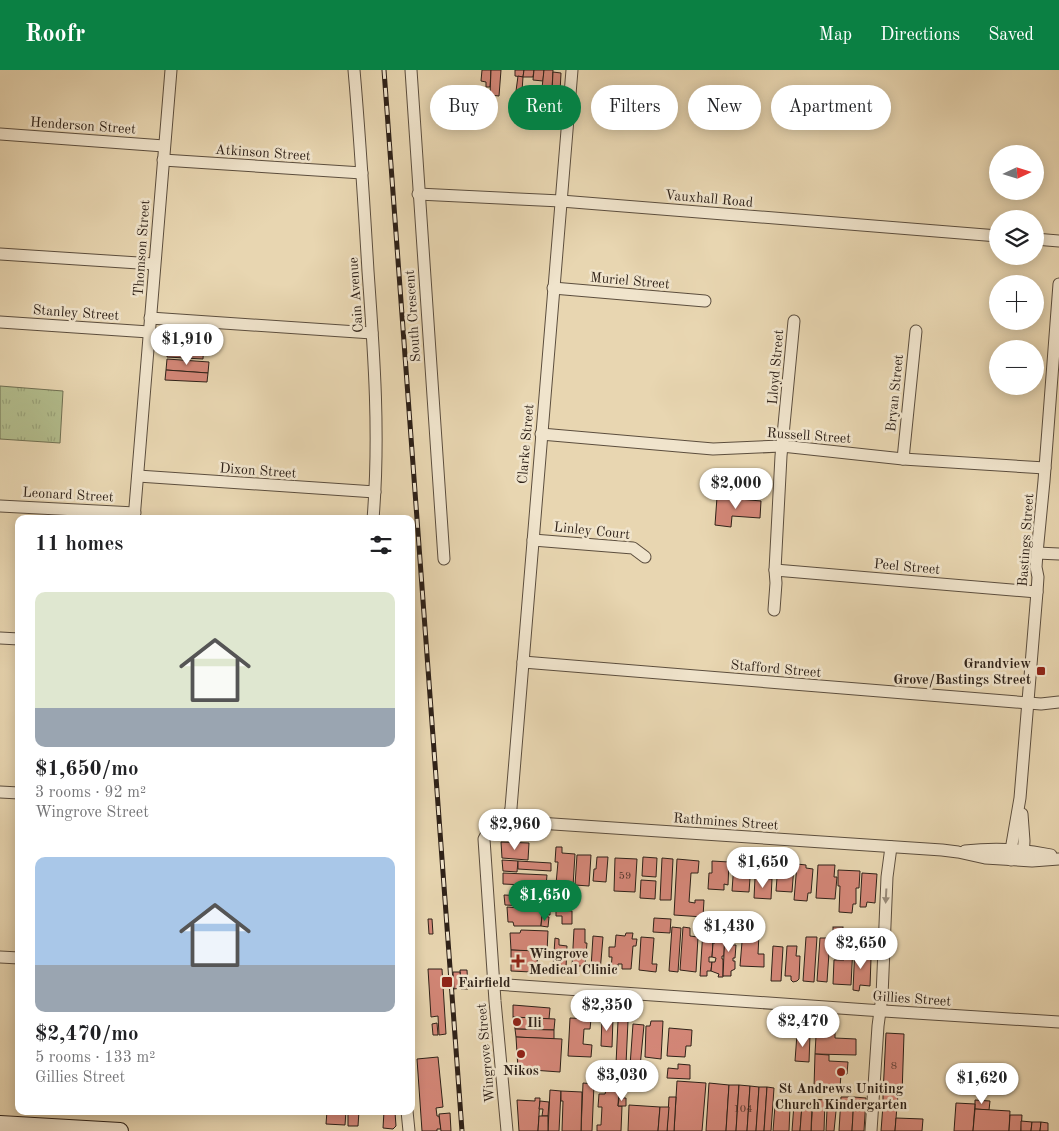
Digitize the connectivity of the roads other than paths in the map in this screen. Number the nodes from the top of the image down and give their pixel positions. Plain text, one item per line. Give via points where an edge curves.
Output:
1 (171, 70) edge
2 (354, 70) edge
3 (410, 70) edge
4 (572, 70) edge
5 (0, 134) edge
6 (164, 146) junction
7 (162, 160) junction
8 (362, 173) junction
9 (418, 194) junction
10 (561, 201) junction
11 (989, 235) edge
12 (1044, 240) edge
13 (1059, 241) edge
14 (0, 254) edge
15 (154, 264) junction
16 (1059, 284) edge
17 (553, 288) junction
18 (705, 301) dead end
19 (150, 318) junction
20 (794, 321) dead end
21 (0, 322) edge
22 (916, 331) dead end
23 (149, 332) junction
24 (372, 333) junction
25 (1054, 408) edge
26 (541, 434) junction
27 (782, 446) junction
28 (903, 459) junction
29 (1045, 468) junction
30 (138, 476) junction
31 (375, 492) junction
32 (0, 506) edge
33 (121, 515) edge
34 (134, 515) edge
35 (373, 515) edge
36 (533, 540) junction
37 (1037, 553) junction
38 (1059, 554) edge
39 (645, 557) dead end
40 (444, 559) dead end
41 (775, 570) junction
42 (1037, 592) junction
43 (774, 610) dead end
44 (0, 638) edge
45 (15, 639) edge
46 (523, 662) junction
47 (1028, 699) junction
48 (1059, 702) edge
49 (0, 792) edge
50 (15, 793) edge
51 (508, 821) junction
52 (492, 824) joint
53 (891, 847) junction
54 (1017, 855) junction
55 (1059, 858) edge
56 (0, 957) edge
57 (15, 958) edge
58 (494, 984) junction
59 (879, 1011) junction
60 (1059, 1022) edge
61 (407, 1115) edge
62 (0, 1124) edge
63 (120, 1131) edge
64 (409, 1131) edge
65 (507, 1131) edge
66 (871, 1131) edge

1 - 6 street, Thomson Street
2 - 8 street, Cain Avenue
3 - 9 street, South Crescent
4 - 10 street, Clarke Street
5 - 6 street, Henderson Street
6 - 7 street, Thomson Street
7 - 8 street, Atkinson Street
7 - 15 street, Thomson Street
8 - 24 street, Cain Avenue
9 - 10 street, Vauxhall Road
9 - 40 street, South Crescent
10 - 11 street, Vauxhall Road
10 - 17 street, Clarke Street
12 - 13 street
14 - 15 street
15 - 19 street, Thomson Street
16 - 25 street, Bastings Street
17 - 18 street, Muriel Street
17 - 26 street, Clarke Street
19 - 23 street, Thomson Street
19 - 24 street
20 - 27 street, Lloyd Street
21 - 23 street, Stanley Street
22 - 28 street, Bryan Street
23 - 30 street, Thomson Street
24 - 31 street, Cain Avenue via 377,434
25 - 29 street, Bastings Street
26 - 27 street, Russell Street via 713,449
26 - 36 street, Clarke Street
27 - 28 street, Russell Street
27 - 41 street, Lloyd Street
28 - 29 street, Russell Street
29 - 37 street, Bastings Street
30 - 31 street, Dixon Street
30 - 34 street, Thomson Street
31 - 35 street, Cain Avenue
32 - 33 street, Leonard Street
36 - 39 street, Linley Court via 633,548
36 - 46 street, Clarke Street
37 - 38 street
37 - 42 street, Bastings Street
41 - 42 street, Peel Street
41 - 43 street, Lloyd Street
42 - 47 street, Bastings Street
44 - 45 street
46 - 47 street, Stafford Street
46 - 51 street, Clarke Street
47 - 48 street, Stafford Street via 1041,704
47 - 54 street, Bastings Street via 1020,798 1024,841
49 - 50 street
51 - 52 street, Rathmines Street
51 - 53 street, Rathmines Street
52 - 58 street, Wingrove Street via 484,839
53 - 54 street, Rathmines Street via 958,852 985,858
53 -> 59 street
54 - 55 street, Rathmines Street via 1032,851
56 - 57 street
58 - 59 street, Gillies Street
58 - 65 street, Wingrove Street
59 - 60 street, Gillies Street
59 - 66 street
61 - 64 street
62 - 63 main road

